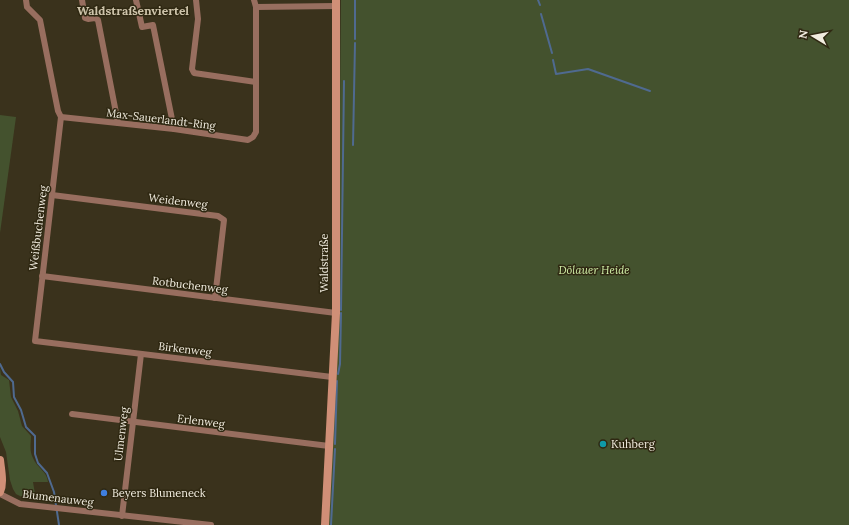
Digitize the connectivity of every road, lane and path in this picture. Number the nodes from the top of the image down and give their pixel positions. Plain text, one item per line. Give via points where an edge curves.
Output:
1 (26, 0) edge
2 (82, 0) edge
3 (136, 0) edge
4 (196, 0) edge
5 (254, 0) edge
6 (336, 3) edge
7 (256, 7) junction
8 (256, 82) junction
9 (61, 117) junction
10 (118, 123) junction
11 (174, 129) junction
12 (52, 195) junction
13 (42, 276) junction
14 (215, 298) junction
15 (336, 313) junction
16 (35, 342) joint
17 (141, 354) junction
18 (332, 376) junction
19 (72, 414) dead end
20 (132, 423) junction
21 (328, 446) junction
22 (0, 460) edge
23 (0, 493) edge
24 (122, 516) junction
25 (142, 518) junction
26 (143, 525) edge
27 (211, 525) edge
28 (325, 525) edge

1 - 9 street via 27,6 40,20
2 - 10 street via 85,18 98,20
3 - 11 street via 142,27 152,25
4 - 8 street via 198,19 192,70
5 - 7 street, Max-Sauerlandt-Ring
6 - 7 street
6 - 15 main road, Waldstraße
7 - 8 street, Max-Sauerlandt-Ring
8 - 11 street, Max-Sauerlandt-Ring via 256,132 248,140
9 - 10 street, Max-Sauerlandt-Ring
9 - 12 street, Weißbuchenweg
10 - 11 street, Max-Sauerlandt-Ring
12 - 13 street, Weißbuchenweg
12 - 14 street, Weidenweg via 218,216 224,220
13 - 14 street, Rotbuchenweg
13 - 16 street, Weißbuchenweg
14 - 15 street, Rotbuchenweg
15 - 18 main road, Waldstraße
16 - 17 street, Birkenweg
17 - 18 street, Birkenweg
17 - 20 street, Ulmenweg
18 - 21 main road, Waldstraße
19 - 20 street, Erlenweg
20 - 21 street, Erlenweg
20 - 24 street, Ulmenweg
21 - 28 main road, Waldstraße
22 - 23 main road
23 - 24 street, Blumenauweg via 16,503
24 - 25 street, Blumenauweg
25 - 26 street
25 - 27 street, Blumenauweg

